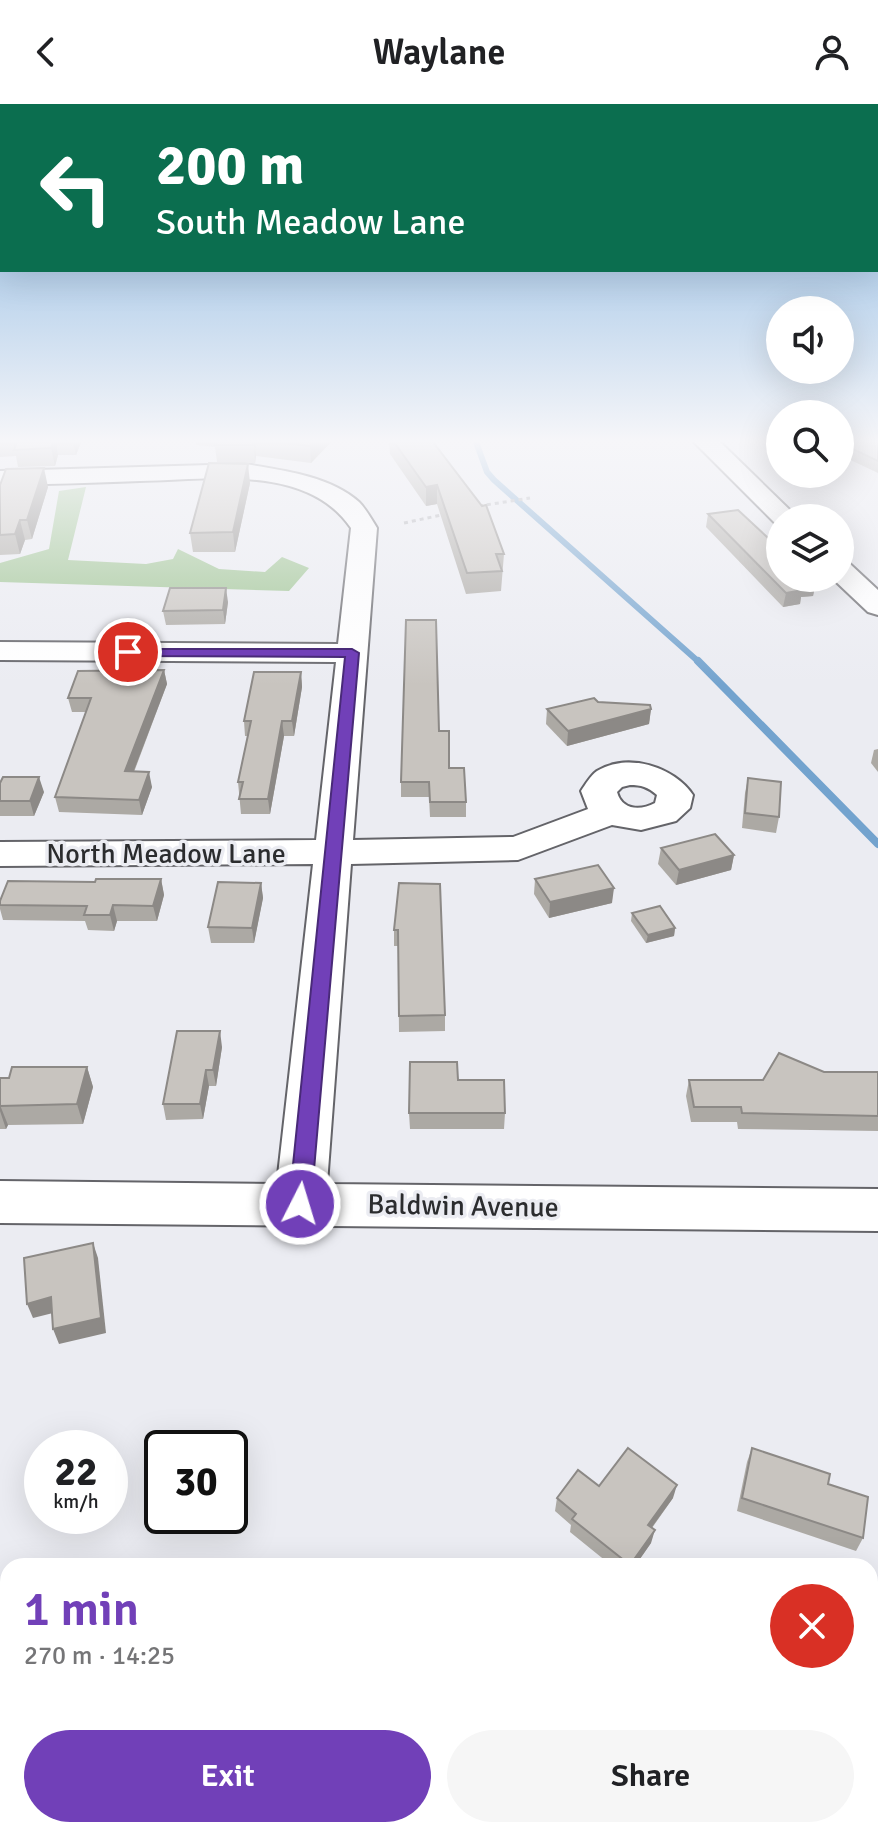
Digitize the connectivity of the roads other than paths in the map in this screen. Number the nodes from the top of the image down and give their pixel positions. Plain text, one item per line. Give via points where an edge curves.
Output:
1 (360, 523) edge
2 (0, 651) edge
3 (352, 653) junction
4 (613, 812) dead end
5 (334, 852) junction
6 (0, 854) edge
7 (0, 1202) edge
8 (300, 1204) junction
9 (878, 1210) edge

1 - 3 street
2 - 3 street
3 - 5 street
4 - 5 street, North Meadow Lane via 518,848
5 - 6 street, North Meadow Lane
5 - 8 street
7 - 8 street, Baldwin Avenue
8 - 9 street, Baldwin Avenue

